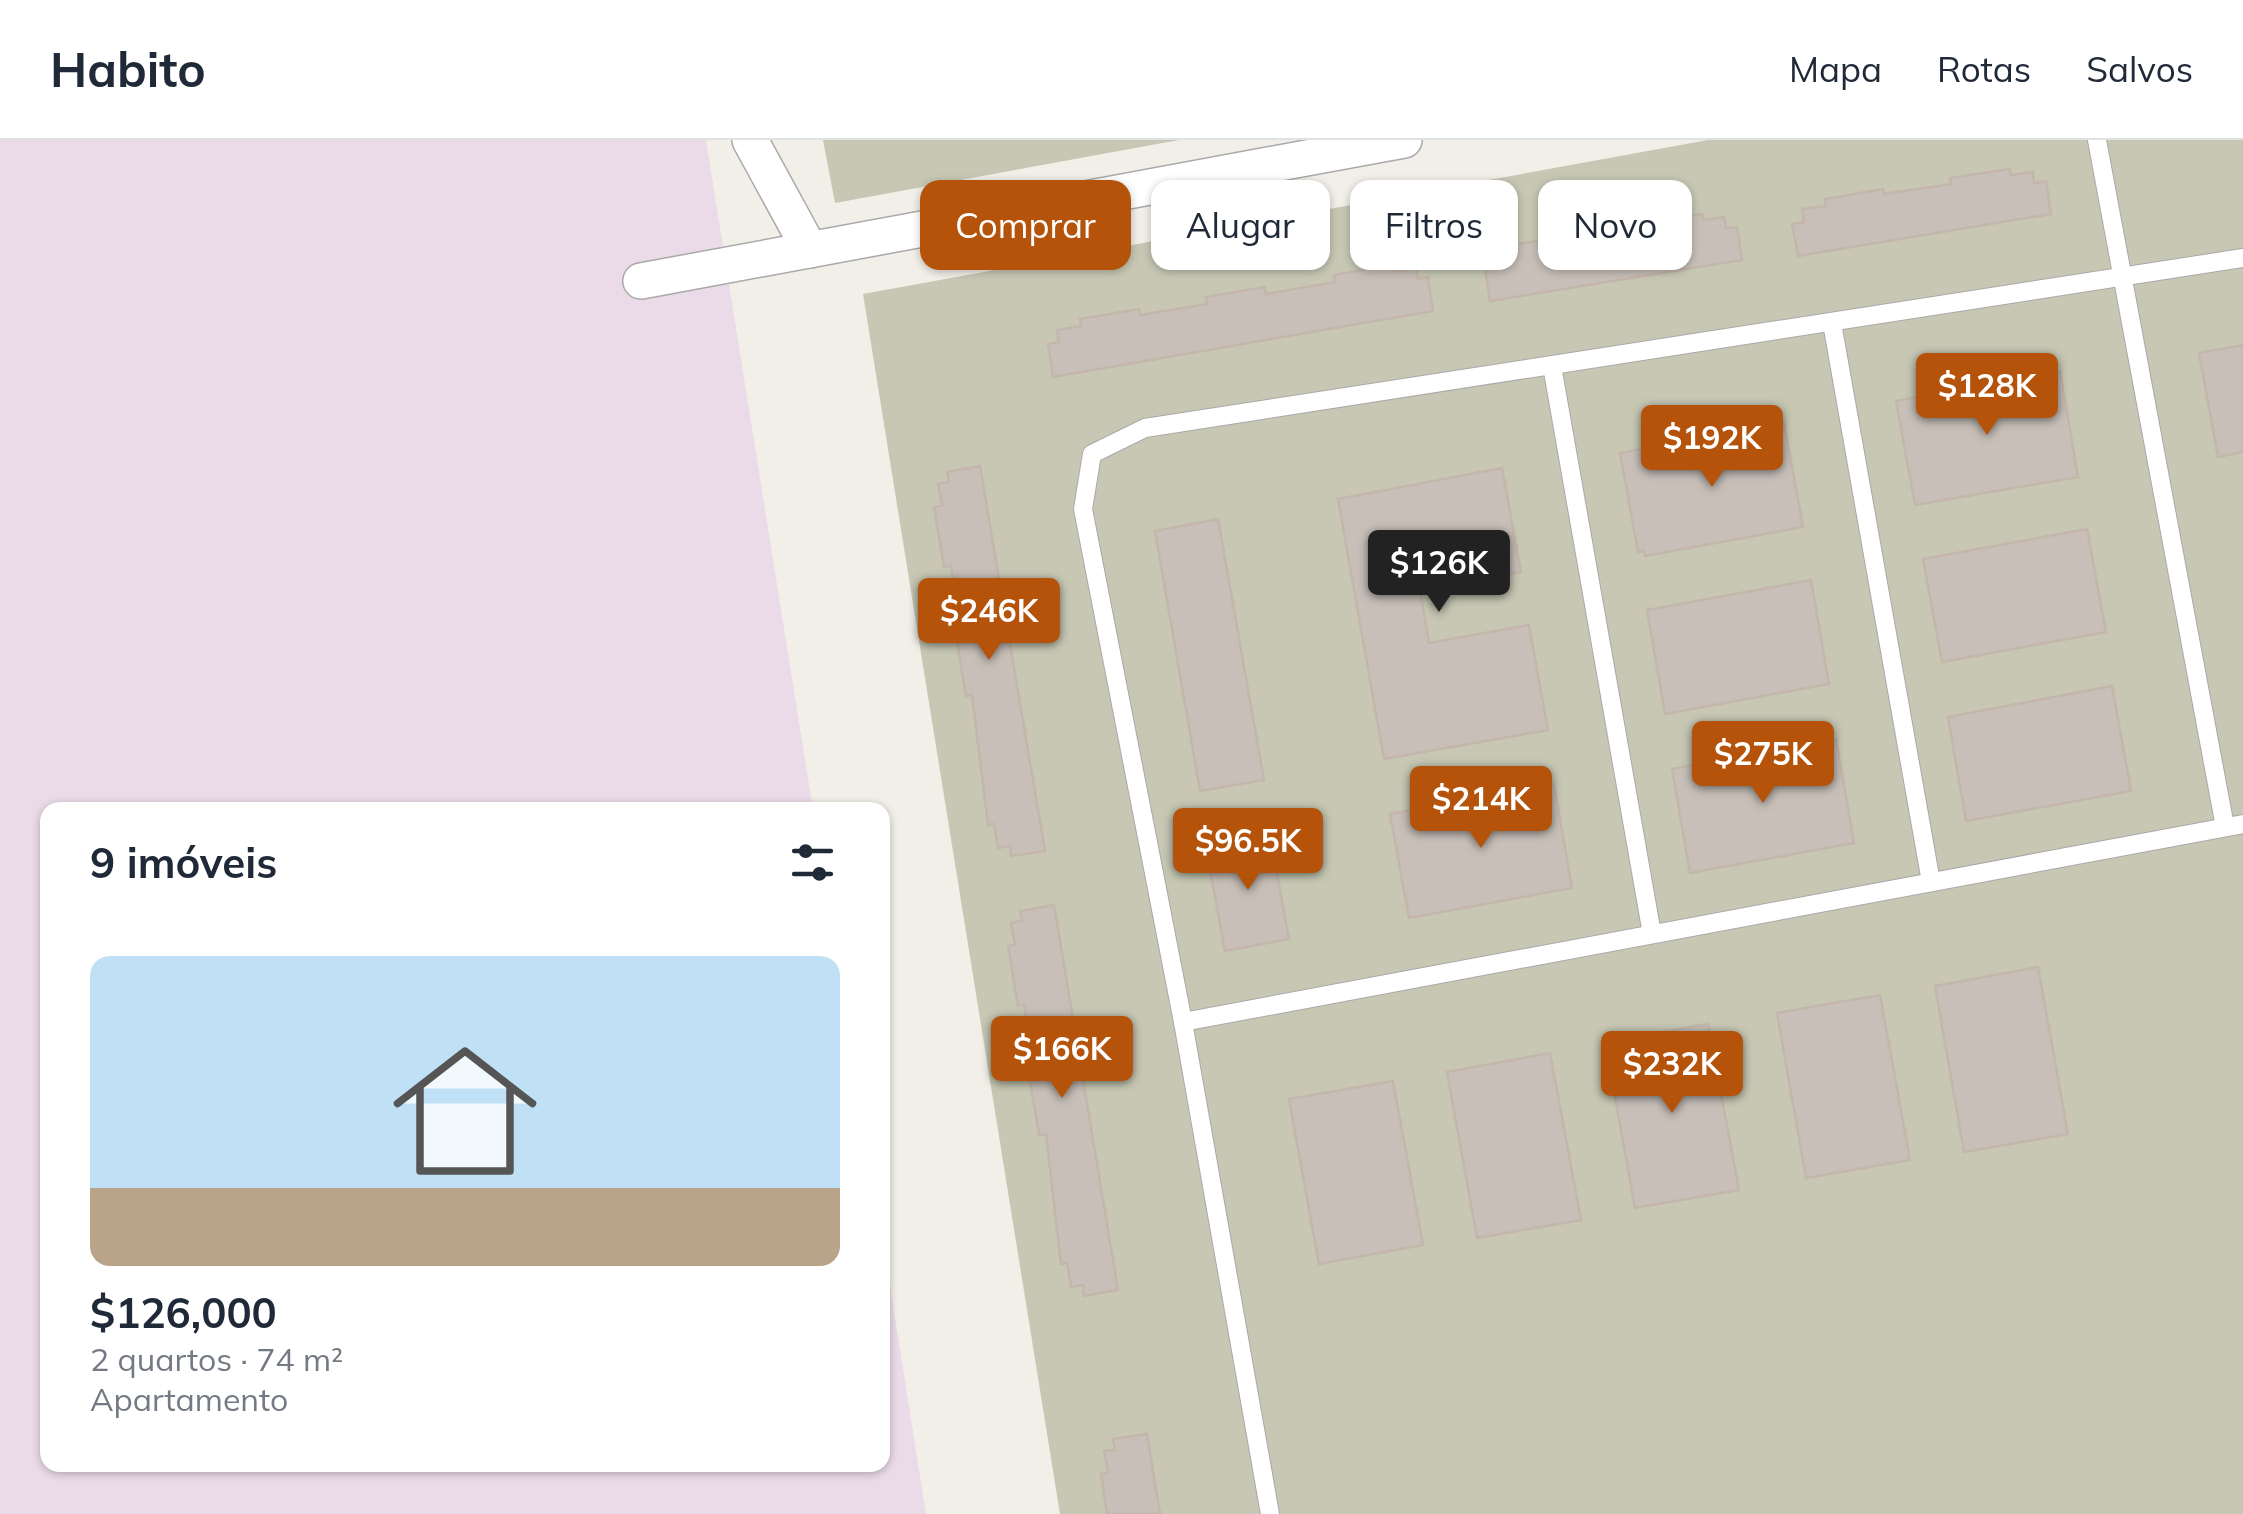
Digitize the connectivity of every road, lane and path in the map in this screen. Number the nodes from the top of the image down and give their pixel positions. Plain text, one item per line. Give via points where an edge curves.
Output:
1 (750, 140) edge
2 (1404, 140) edge
3 (2096, 140) edge
4 (810, 250) junction
5 (2243, 258) edge
6 (2123, 275) junction
7 (641, 281) dead end
8 (1832, 323) junction
9 (1552, 366) junction
10 (2234, 825) edge
11 (1931, 882) junction
12 (1652, 934) junction
13 (1183, 1022) junction
14 (1270, 1514) edge

1 - 4 street
2 - 4 street
3 - 6 lane
4 - 7 street
5 - 6 lane
6 - 8 lane
6 - 10 lane
8 - 9 lane
8 - 11 lane
9 - 12 lane
9 - 13 lane via 1145,428 1092,454 1083,510
10 - 11 lane
11 - 12 lane
12 - 13 lane
13 - 14 lane

